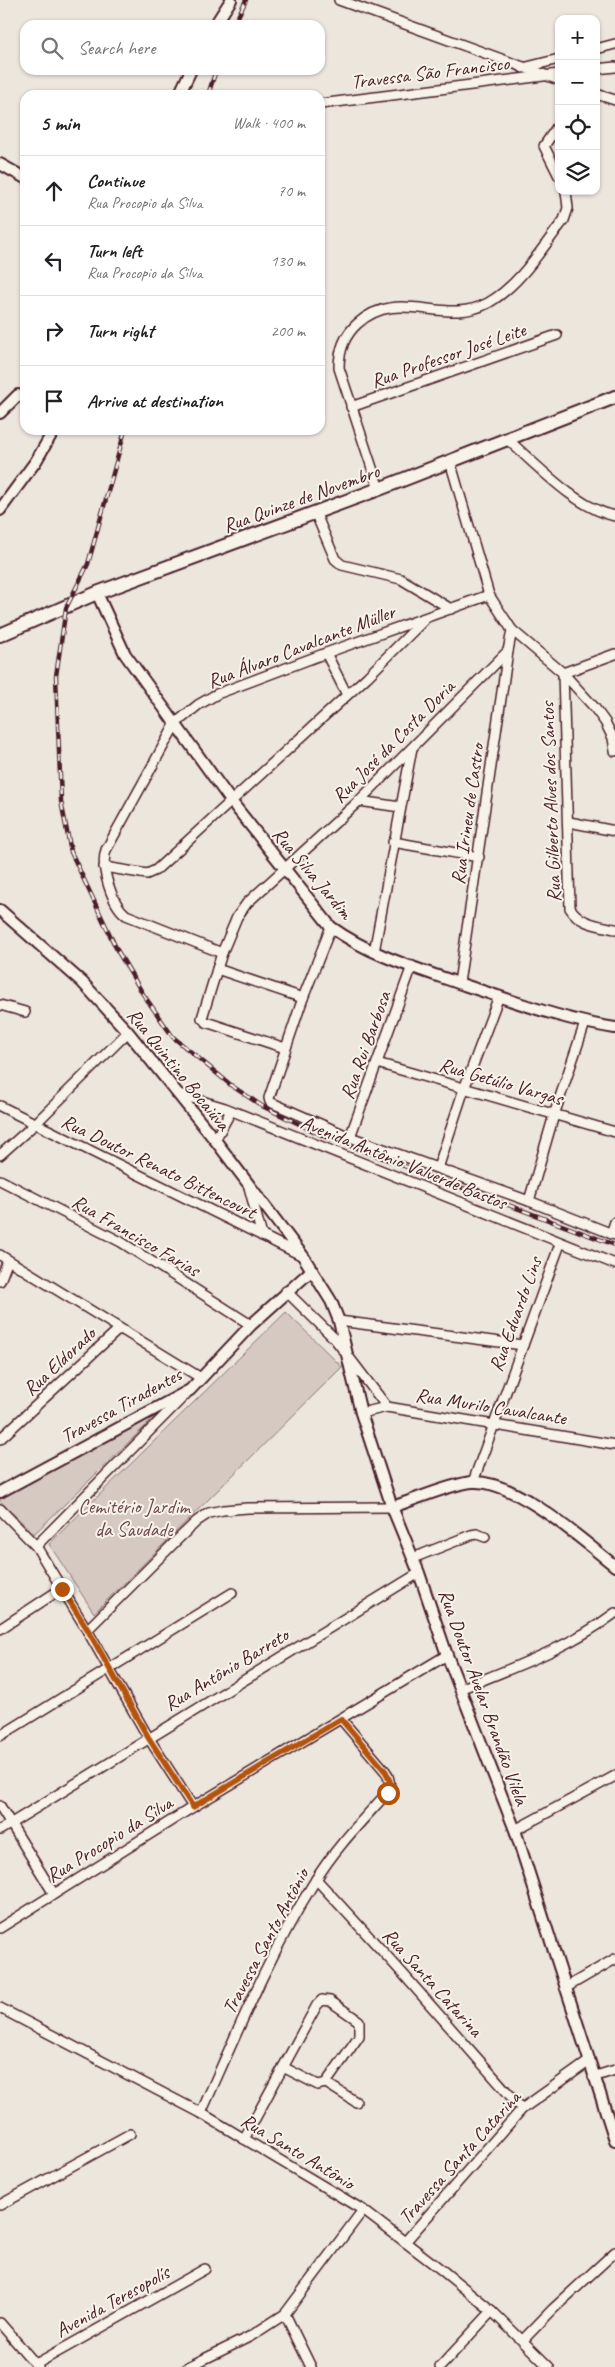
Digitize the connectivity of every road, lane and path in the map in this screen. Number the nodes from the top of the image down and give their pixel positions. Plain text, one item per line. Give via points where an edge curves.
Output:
1 (231, 0) edge
2 (339, 0) edge
3 (218, 20) edge
4 (615, 44) edge
5 (600, 48) edge
6 (555, 60) edge
7 (615, 67) edge
8 (523, 68) junction
9 (600, 69) edge
10 (555, 74) edge
11 (189, 75) edge
12 (545, 75) junction
13 (555, 79) edge
14 (181, 90) edge
15 (600, 95) edge
16 (615, 100) edge
17 (325, 103) edge
18 (555, 130) edge
19 (0, 164) edge
20 (555, 168) edge
21 (20, 175) edge
22 (566, 195) edge
23 (558, 335) dead end
24 (20, 396) edge
25 (615, 397) edge
26 (351, 407) junction
27 (0, 413) edge
28 (51, 435) edge
29 (507, 439) junction
30 (450, 462) junction
31 (379, 489) junction
32 (0, 510) edge
33 (315, 512) junction
34 (615, 516) edge
35 (97, 593) junction
36 (489, 595) junction
37 (451, 609) junction
38 (426, 618) junction
39 (512, 630) junction
40 (0, 635) edge
41 (508, 651) junction
42 (326, 653) junction
43 (615, 654) edge
44 (563, 673) junction
45 (347, 695) junction
46 (176, 723) junction
47 (412, 748) junction
48 (615, 751) edge
49 (359, 801) junction
50 (231, 802) junction
51 (400, 807) junction
52 (569, 822) junction
53 (615, 831) edge
54 (393, 842) junction
55 (479, 856) junction
56 (104, 867) junction
57 (285, 869) junction
58 (0, 910) edge
59 (331, 927) junction
60 (615, 929) edge
61 (374, 952) junction
62 (222, 953) junction
63 (412, 966) junction
64 (217, 969) junction
65 (459, 983) junction
66 (499, 996) junction
67 (303, 998) junction
68 (0, 1005) edge
69 (24, 1012) dead end
70 (585, 1023) junction
71 (615, 1028) edge
72 (128, 1032) junction
73 (285, 1048) junction
74 (377, 1063) junction
75 (464, 1089) junction
76 (179, 1094) junction
77 (0, 1106) edge
78 (231, 1111) junction
79 (554, 1115) junction
80 (35, 1124) junction
81 (615, 1132) edge
82 (350, 1136) junction
83 (215, 1140) junction
84 (0, 1155) edge
85 (438, 1168) junction
86 (0, 1180) edge
87 (249, 1187) junction
88 (529, 1201) junction
89 (615, 1222) edge
90 (613, 1234) edge
91 (262, 1236) junction
92 (560, 1244) junction
93 (303, 1256) junction
94 (4, 1258) edge
95 (615, 1264) edge
96 (312, 1270) junction
97 (0, 1281) edge
98 (286, 1291) junction
99 (339, 1321) junction
100 (251, 1326) junction
101 (119, 1329) junction
102 (522, 1345) junction
103 (345, 1351) junction
104 (201, 1378) junction
105 (190, 1390) junction
106 (387, 1407) junction
107 (361, 1412) junction
108 (493, 1424) junction
109 (0, 1438) edge
110 (615, 1444) edge
111 (473, 1482) junction
112 (0, 1492) edge
113 (392, 1507) junction
114 (0, 1508) edge
115 (485, 1537) dead end
116 (36, 1546) junction
117 (413, 1558) junction
118 (615, 1566) edge
119 (420, 1572) junction
120 (62, 1589) junction
121 (232, 1593) dead end
122 (615, 1613) edge
123 (0, 1629) edge
124 (88, 1630) junction
125 (447, 1654) junction
126 (109, 1668) junction
127 (460, 1689) junction
128 (341, 1719) junction
129 (0, 1736) edge
130 (148, 1737) junction
131 (615, 1776) edge
132 (0, 1806) edge
133 (193, 1807) junction
134 (11, 1823) junction
135 (0, 1830) edge
136 (515, 1830) junction
137 (316, 1879) junction
138 (54, 1894) junction
139 (0, 1928) edge
140 (615, 1959) edge
141 (565, 1988) junction
142 (0, 2008) edge
143 (588, 2062) junction
144 (283, 2067) junction
145 (615, 2070) edge
146 (593, 2077) junction
147 (326, 2083) junction
148 (356, 2102) dead end
149 (522, 2108) junction
150 (200, 2113) junction
151 (130, 2134) dead end
152 (244, 2139) junction
153 (615, 2140) edge
154 (0, 2205) edge
155 (363, 2210) junction
156 (405, 2242) junction
157 (615, 2252) edge
158 (205, 2269) dead end
159 (492, 2311) junction
160 (284, 2314) junction
161 (0, 2323) edge
162 (523, 2340) junction
163 (37, 2366) edge
164 (188, 2367) edge
165 (311, 2367) edge
166 (440, 2367) edge
167 (549, 2367) edge

1 - 3 street
2 - 8 street
4 - 5 street
6 - 8 street
7 - 9 street
8 - 12 street
10 - 12 street, Travessa São Francisco
11 - 14 street
12 - 13 street
12 - 17 street, Travessa São Francisco
15 - 16 street
18 - 20 street via 544,146
19 - 21 street
22 - 26 street via 568,208 564,220 515,282 488,303 455,311 396,306 380,308 363,318 347,335 338,360
23 - 26 street, Rua Professor José Leite
24 - 27 street
25 - 29 main road, Rua Quinze de Novembro
26 - 31 street
28 - 32 street
29 - 30 main road, Rua Quinze de Novembro
29 - 34 street via 577,499 597,511
30 - 31 main road, Rua Quinze de Novembro
30 - 36 street
31 - 33 main road, Rua Quinze de Novembro
33 - 35 main road, Rua Quinze de Novembro
33 - 37 street via 335,559 342,566 401,579
35 - 40 main road, Rua Quinze de Novembro
35 - 46 street, Rua Silva Jardim via 125,654
36 - 37 street, Rua Álvaro Cavalcante Müller
36 - 39 street
37 - 38 street, Rua Álvaro Cavalcante Müller
38 - 42 street, Rua Álvaro Cavalcante Müller
38 - 45 street
39 - 41 street
39 - 44 street
41 - 47 street, Rua José da Costa Doria
41 - 55 street, Rua Irineu de Castro
42 - 45 street
42 - 46 street, Rua Álvaro Cavalcante Müller via 217,694
43 - 44 street
44 - 48 street via 605,722
44 - 52 street, Rua Gilberto Alves dos Santos
45 - 50 street
46 - 50 street, Rua Silva Jardim
46 - 56 street, Rua Álvaro Cavalcante Müller via 106,850
47 - 49 street, Rua José da Costa Doria
47 - 51 street
49 - 51 street
49 - 57 street, Rua José da Costa Doria
50 - 56 street via 156,870 147,874
50 - 57 street, Rua Silva Jardim
51 - 54 street
52 - 53 street
52 - 60 street, Rua Gilberto Alves dos Santos via 570,908 576,917 586,922
54 - 55 street
54 - 61 street
55 - 65 street, Rua Irineu de Castro
56 - 62 street via 110,888 126,915
57 - 59 street, Rua Silva Jardim
57 - 62 street, Rua José da Costa Doria via 247,903 237,917
58 - 72 street, Rua Quintino Bocaiúva via 82,982
59 - 61 street, Rua Silva Jardim via 350,941
59 - 67 street
61 - 63 street, Rua Silva Jardim
62 - 64 street, Rua José da Costa Doria
63 - 65 street, Rua Silva Jardim
63 - 74 street, Rua Rui Barbosa
64 - 67 street
64 - 73 street, Rua José da Costa Doria via 202,1018
65 - 66 street, Rua Silva Jardim
66 - 70 street, Rua Silva Jardim
66 - 75 street
67 - 73 street
68 - 69 street
70 - 71 street, Rua Silva Jardim
70 - 79 street
72 - 76 street, Rua Quintino Bocaiúva
72 - 80 street
73 - 82 street, Avenida Antônio Valverde Bastos via 268,1099 272,1104
74 - 75 street, Rua Getúlio Vargas
74 - 82 street, Rua Rui Barbosa
75 - 79 street, Rua Getúlio Vargas
75 - 85 street
76 - 78 street, Avenida Antônio Valverde Bastos
76 - 83 street, Rua Quintino Bocaiúva
77 - 80 street, Rua Doutor Renato Bittencourt
78 - 83 street
78 - 92 street, Avenida Antônio Valverde Bastos
79 - 81 street, Rua Getúlio Vargas
79 - 88 street
80 - 84 street
80 - 91 street, Rua Doutor Renato Bittencourt
82 - 85 street, Avenida Antônio Valverde Bastos
83 - 87 street, Rua Quintino Bocaiúva
85 - 88 street, Avenida Antônio Valverde Bastos
86 - 100 street, Rua Francisco Farias via 121,1242
87 - 91 street
87 - 93 street, Rua Quintino Bocaiúva
88 - 90 street, Avenida Antônio Valverde Bastos
89 - 90 street
91 - 93 street, Rua Doutor Renato Bittencourt
92 - 95 street, Avenida Antônio Valverde Bastos
92 - 102 street, Rua Eduardo Lins
93 - 96 street, Rua Quintino Bocaiúva
94 - 97 street
94 - 101 street, Rua Eldorado
96 - 98 street, Travessa Tiradentes
96 - 99 street, Rua Doutor Avelar Brandão Vilela
98 - 100 street, Travessa Tiradentes
98 - 103 street
99 - 102 street
99 - 103 street, Rua Doutor Avelar Brandão Vilela
100 - 104 street, Travessa Tiradentes
101 - 104 street, Rua Eldorado
101 - 109 street, Rua Eldorado
102 - 108 street, Rua Eduardo Lins
103 - 106 street
103 - 107 street, Rua Doutor Avelar Brandão Vilela
104 - 105 street, Travessa Tiradentes
105 - 112 street, Travessa Tiradentes
105 - 116 street
106 - 107 street, Rua Murilo Cavalcante
106 - 108 street, Rua Murilo Cavalcante
107 - 113 street, Rua Doutor Avelar Brandão Vilela
108 - 110 street, Rua Murilo Cavalcante
108 - 111 street, Rua Eduardo Lins
111 - 113 street
111 - 118 street via 501,1488 546,1512
113 - 117 street, Rua Doutor Avelar Brandão Vilela
113 - 124 street via 248,1508 209,1513 176,1541
114 - 116 street
115 - 117 street via 471,1535
116 - 120 street
117 - 119 street, Rua Doutor Avelar Brandão Vilela
119 - 125 street, Rua Doutor Avelar Brandão Vilela
119 - 130 street, Rua Antônio Barreto
120 - 123 street
120 - 124 street
121 - 126 street
122 - 127 street via 553,1649
124 - 126 street
125 - 127 street, Rua Doutor Avelar Brandão Vilela
125 - 128 street, Rua Procopio da Silva
126 - 129 street
126 - 130 street
127 - 136 street, Rua Doutor Avelar Brandão Vilela
128 - 133 street, Rua Procopio da Silva
128 - 137 street, Travessa Santo Antônio via 386,1772 390,1782 388,1793 352,1832
130 - 133 street
130 - 134 street, Rua Antônio Barreto
131 - 136 street
132 - 134 street
133 - 138 street, Rua Procopio da Silva
134 - 135 street, Rua Antônio Barreto
134 - 138 street
136 - 141 street, Rua Doutor Avelar Brandão Vilela
137 - 149 street, Rua Santa Catarina
137 - 150 street, Travessa Santo Antônio via 252,1999
138 - 139 street, Rua Procopio da Silva
140 - 141 street
141 - 143 street, Rua Doutor Avelar Brandão Vilela
142 - 150 street, Rua Santo Antônio
143 - 146 street, Rua Doutor Avelar Brandão Vilela
143 - 149 street, Travessa Santa Catarina
144 - 147 street via 318,2085
144 - 147 street via 317,2005 322,2000 330,2001 359,2021 361,2032
144 - 152 street
145 - 146 street
146 - 153 street, Rua Doutor Avelar Brandão Vilela
147 - 148 street
149 - 156 street, Travessa Santa Catarina
150 - 152 street, Rua Santo Antônio
151 - 154 street
152 - 155 street, Rua Santo Antônio
155 - 156 street, Rua Santo Antônio
155 - 160 street
156 - 159 street, Rua Santo Antônio
157 - 162 street
158 - 163 street, Avenida Teresopolís
159 - 162 street, Rua Santo Antônio
159 - 166 street
160 - 164 street via 259,2332
160 - 165 street
161 - 163 street
162 - 167 street, Rua Santo Antônio

